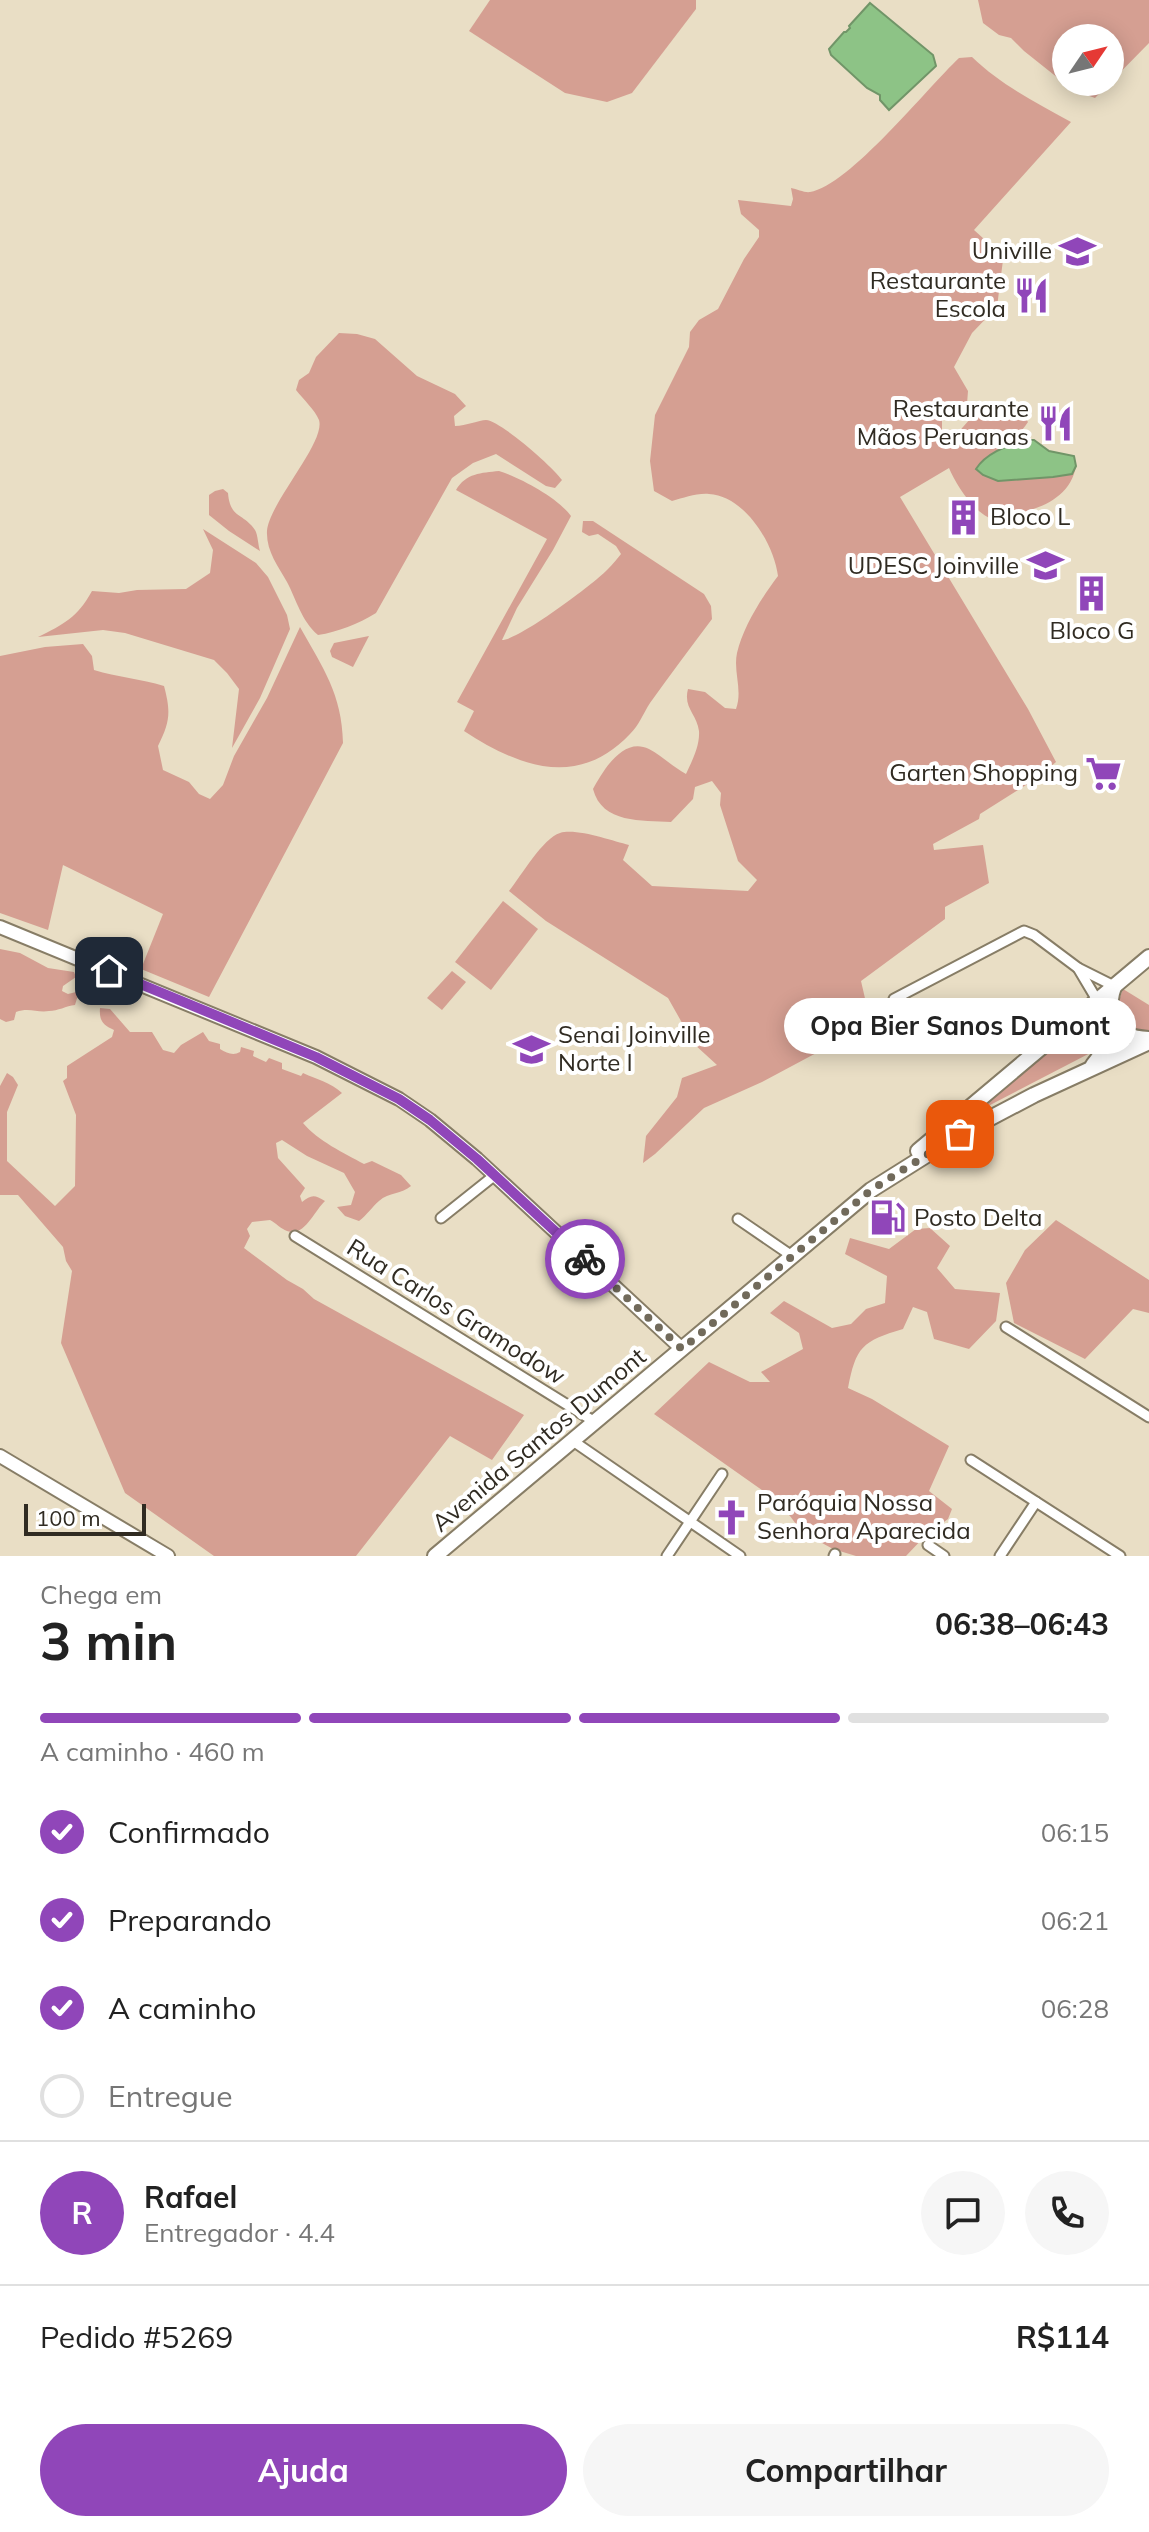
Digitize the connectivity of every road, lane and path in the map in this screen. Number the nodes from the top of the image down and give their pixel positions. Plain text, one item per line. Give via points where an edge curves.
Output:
1 (0, 927) edge
2 (1149, 957) edge
3 (1078, 968) junction
4 (1114, 986) junction
5 (894, 999) dead end
6 (1097, 1000) junction
7 (1111, 1020) junction
8 (1149, 1041) edge
9 (1093, 1066) junction
10 (495, 1175) junction
11 (871, 1190) junction
12 (441, 1218) dead end
13 (738, 1219) dead end
14 (295, 1236) dead end
15 (792, 1256) junction
16 (1006, 1327) dead end
17 (682, 1349) junction
18 (1149, 1417) edge
19 (595, 1422) junction
20 (573, 1441) junction
21 (0, 1456) edge
22 (971, 1460) dead end
23 (722, 1474) dead end
24 (1036, 1502) junction
25 (690, 1521) junction
26 (928, 1545) dead end
27 (168, 1556) edge
28 (435, 1556) edge
29 (667, 1556) edge
30 (740, 1556) edge
31 (944, 1556) edge
32 (1000, 1556) edge
33 (1120, 1556) edge

1 - 10 main road via 344,1070 423,1115
2 - 4 main road
3 - 4 street
3 - 5 street via 1024,931
3 - 6 street
4 - 6 main road
4 - 7 main road
6 - 7 main road
6 - 11 main road
7 - 8 main road via 1127,1036
7 - 9 main road via 1106,1045
8 - 9 main road, Avenida Santos Dumont
9 - 11 main road, Avenida Santos Dumont via 960,1134
10 - 12 street
10 - 17 main road
11 - 15 main road, Avenida Santos Dumont
13 - 15 street
14 - 19 street, Rua Carlos Gramodow
15 - 17 main road, Avenida Santos Dumont
16 - 18 street
17 - 19 main road, Avenida Santos Dumont
19 - 20 main road, Avenida Santos Dumont
20 - 25 street
20 - 28 main road, Avenida Santos Dumont
21 - 27 main road
22 - 24 street
23 - 25 street
24 - 32 street
24 - 33 street
25 - 29 street
25 - 30 street
26 - 31 street

